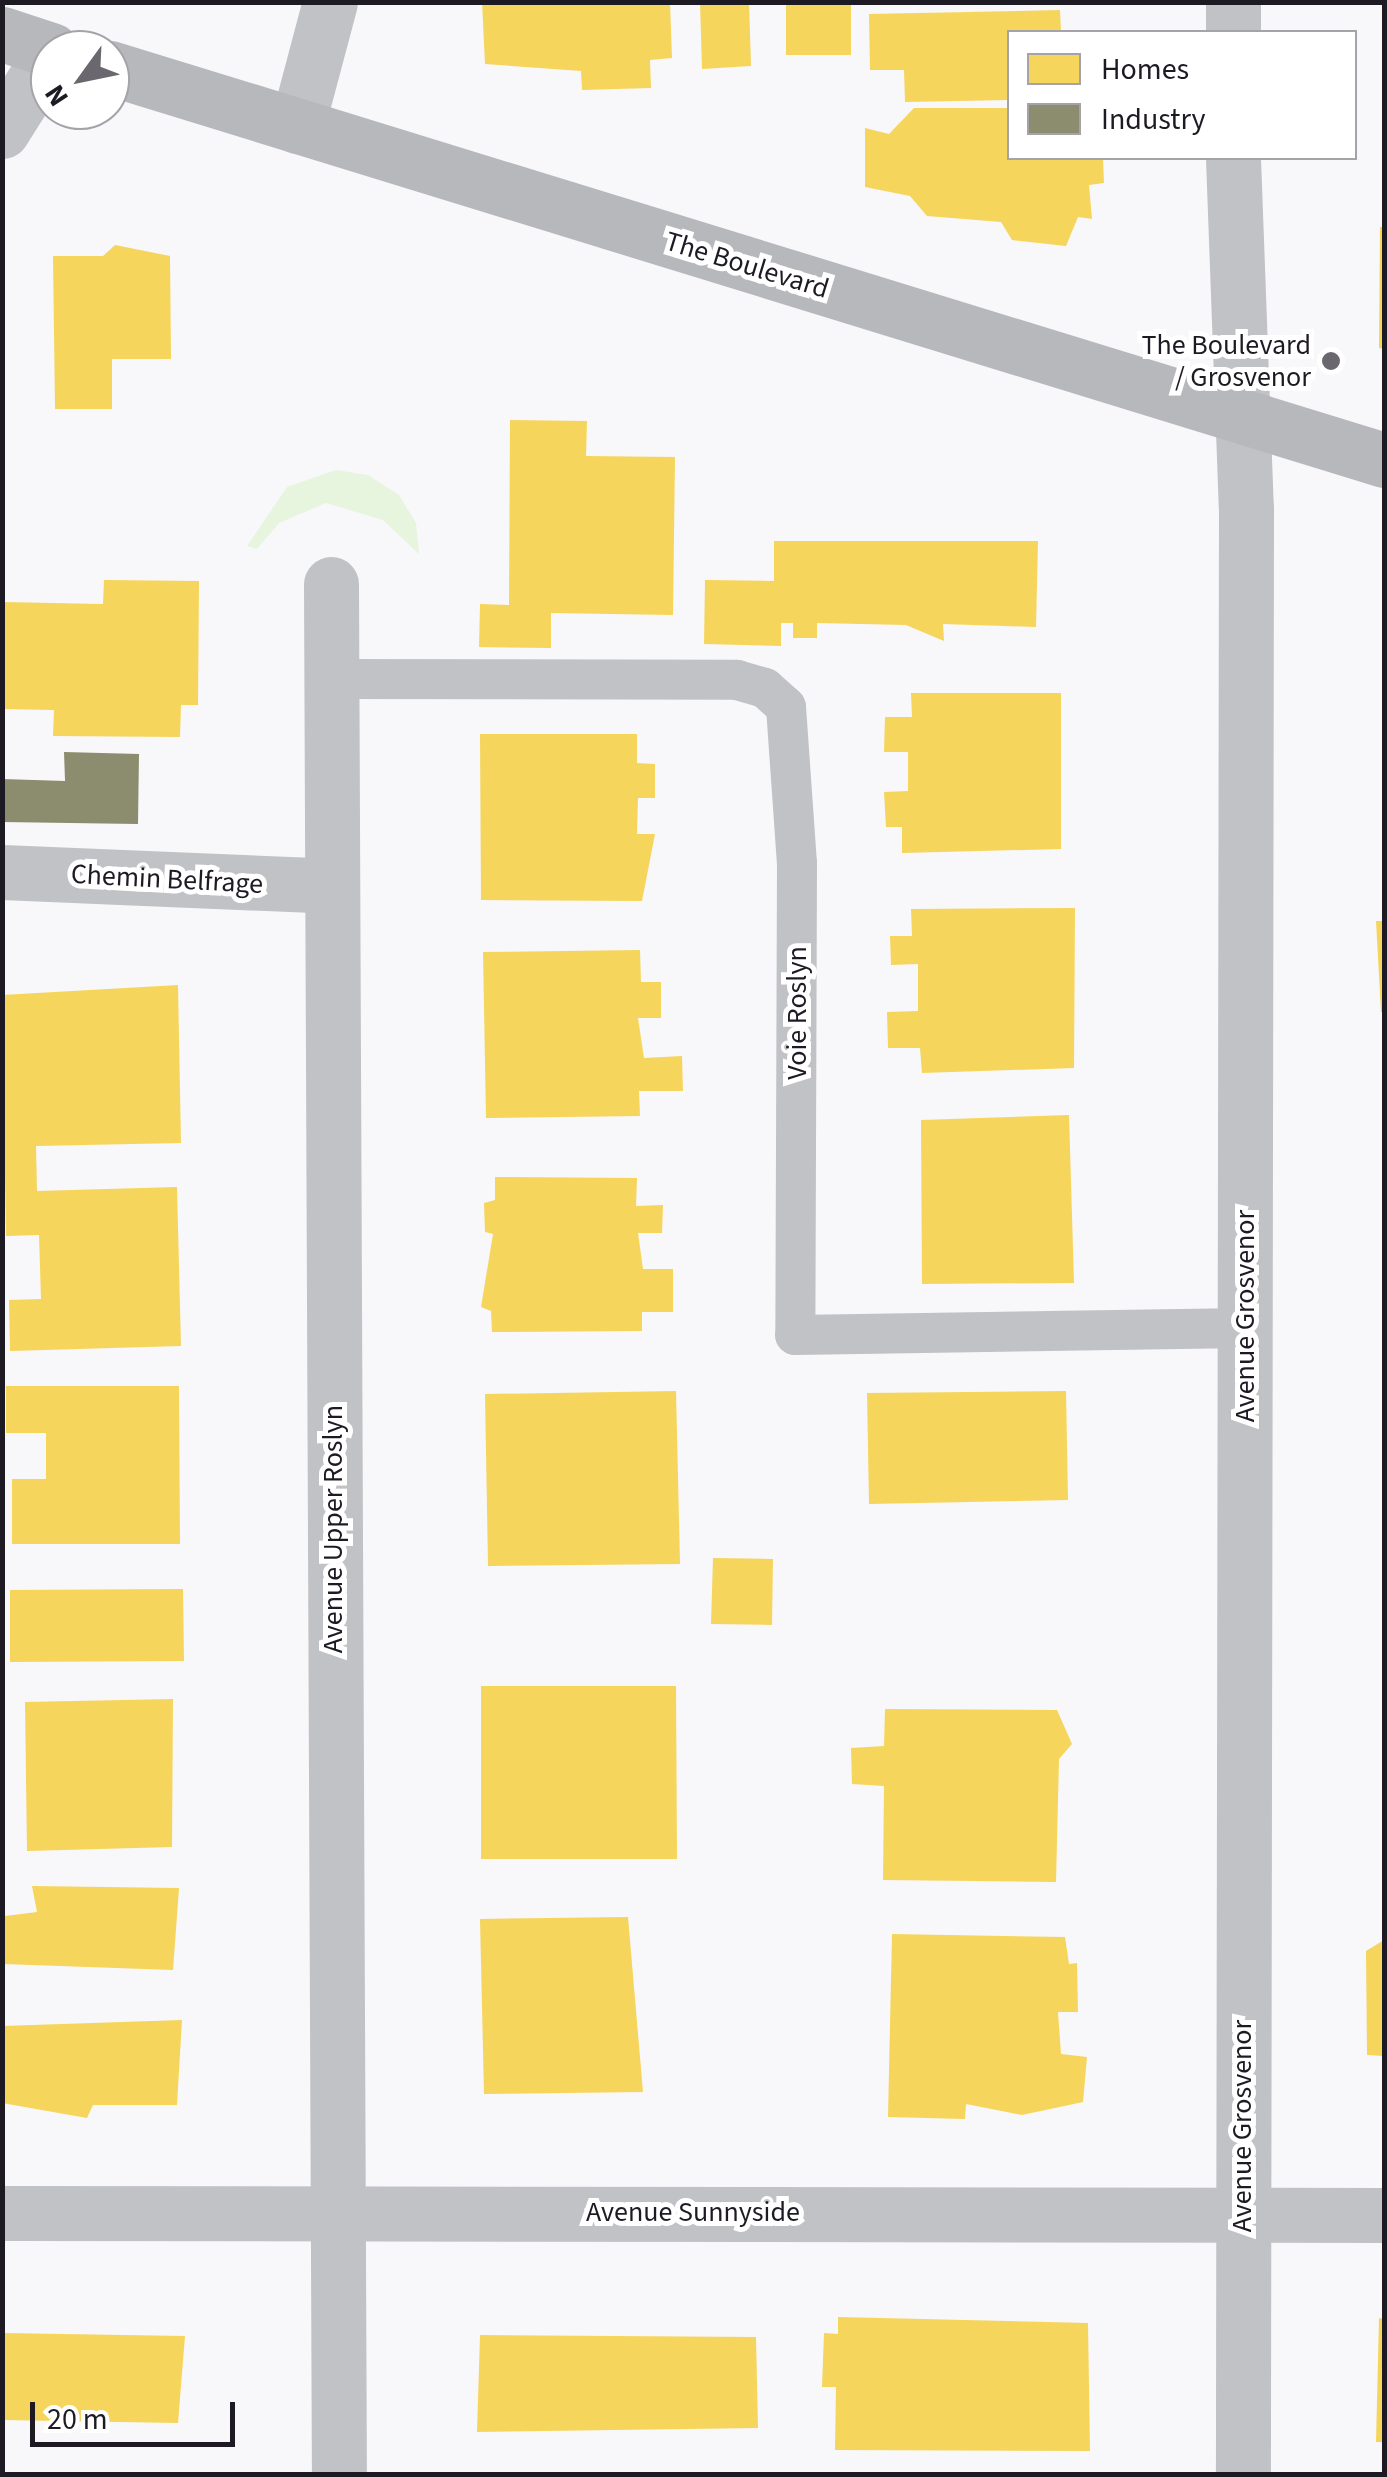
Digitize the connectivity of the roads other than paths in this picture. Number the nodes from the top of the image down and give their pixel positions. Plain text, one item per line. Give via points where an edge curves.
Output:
1 (330, 2) edge
2 (1233, 2) edge
3 (1233, 30) edge
4 (2, 34) edge
5 (30, 44) edge
6 (130, 74) edge
7 (30, 84) edge
8 (297, 126) junction
9 (2, 130) edge
10 (1233, 160) edge
11 (1238, 415) junction
12 (1384, 460) edge
13 (331, 584) dead end
14 (332, 679) junction
15 (2, 872) edge
16 (332, 886) junction
17 (1246, 1328) junction
18 (2, 2213) edge
19 (1384, 2215) edge
20 (336, 2216) junction
21 (1242, 2217) junction
22 (339, 2474) edge
23 (1243, 2474) edge

1 - 8 street
2 - 3 street
4 - 5 main road
6 - 8 main road, The Boulevard
7 - 9 street
8 - 11 main road, The Boulevard
10 - 11 street, Avenue Grosvenor
11 - 12 main road, The Boulevard
11 - 17 street, Avenue Grosvenor
13 - 14 street, Avenue Upper Roslyn
14 - 16 street, Avenue Upper Roslyn
14 - 17 lane, Voie Roslyn via 737,680 786,707 797,863 795,1334
15 - 16 street, Chemin Belfrage
16 - 20 street, Avenue Upper Roslyn
17 - 21 street, Avenue Grosvenor
18 - 20 street, Avenue Sunnyside
19 - 21 street, Avenue Sunnyside
20 - 21 street, Avenue Sunnyside
20 - 22 street, Avenue Upper Roslyn
21 - 23 street, Avenue Grosvenor

